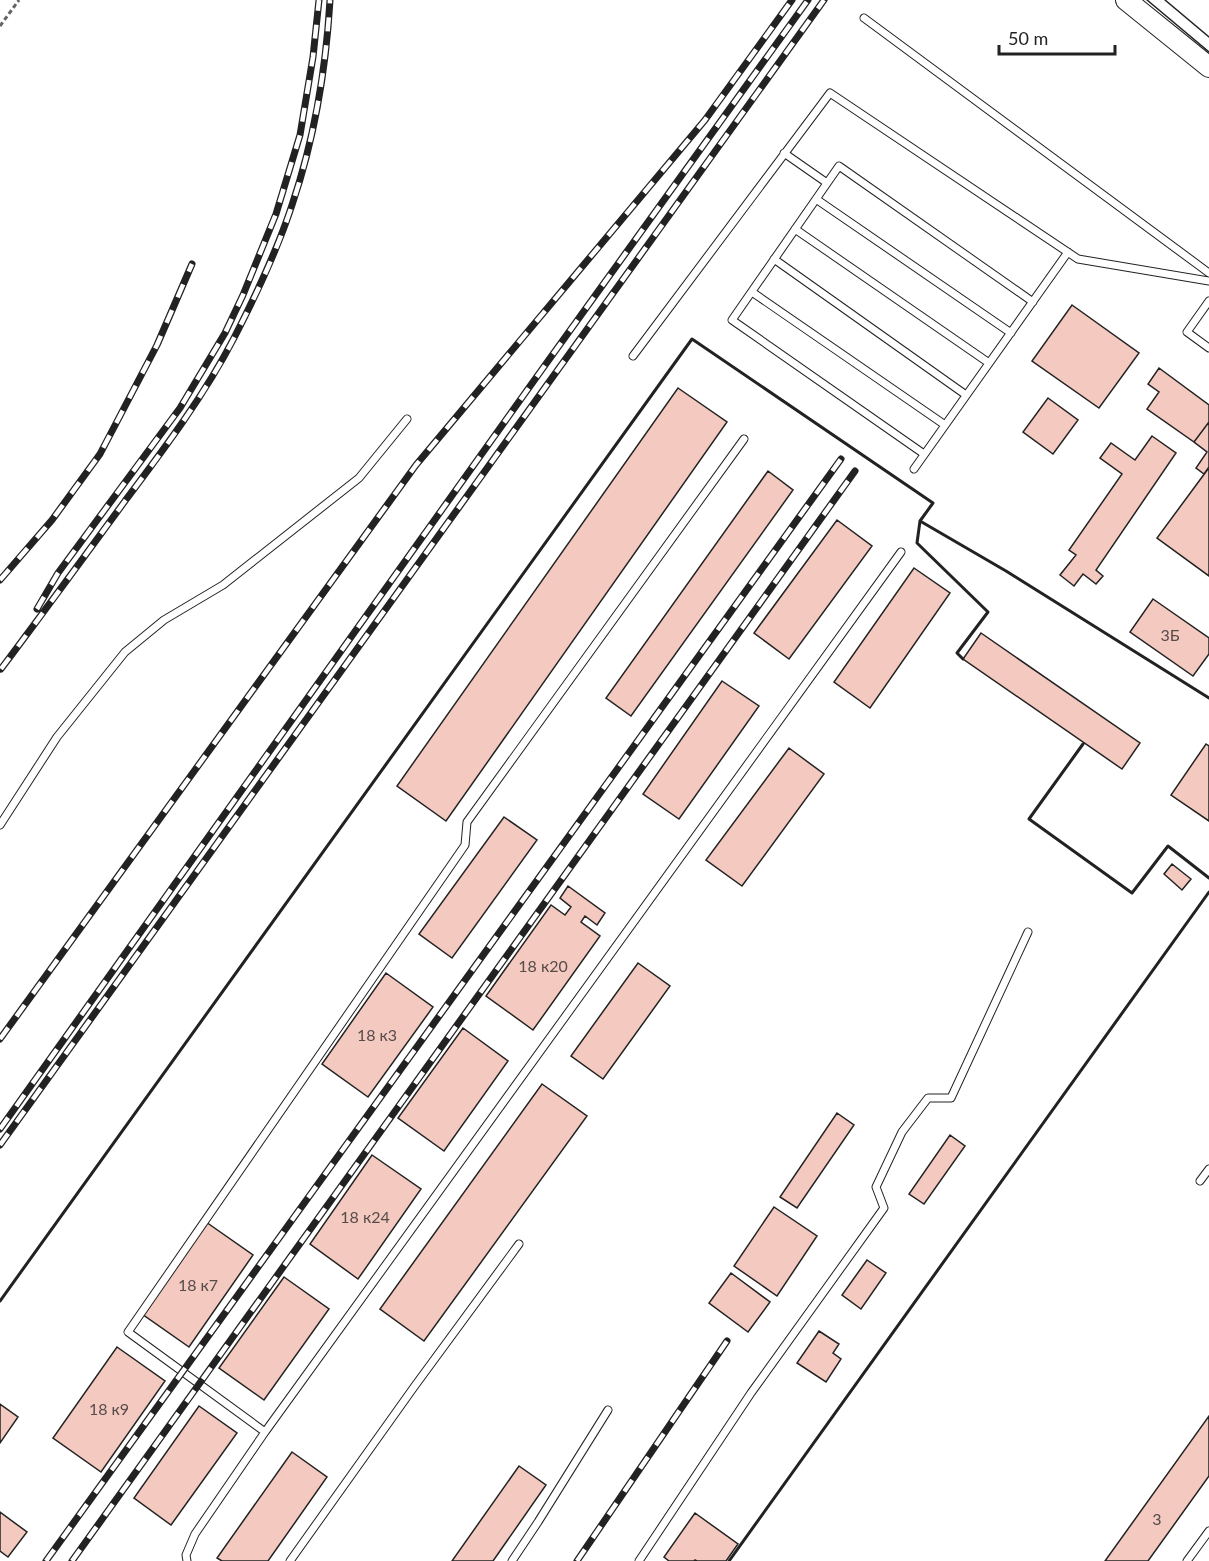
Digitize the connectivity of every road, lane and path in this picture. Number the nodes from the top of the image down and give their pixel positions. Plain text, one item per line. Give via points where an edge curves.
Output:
1 (19, 0) edge
2 (1126, 0) edge
3 (864, 18) dead end
4 (0, 26) edge
5 (1209, 67) edge
6 (784, 153) junction
7 (828, 183) junction
8 (816, 199) junction
9 (795, 229) junction
10 (1068, 252) junction
11 (774, 259) junction
12 (1209, 273) edge
13 (1209, 280) edge
14 (752, 292) junction
15 (1209, 301) edge
16 (1033, 302) junction
17 (1011, 333) junction
18 (1209, 348) edge
19 (633, 356) dead end
20 (989, 363) junction
21 (966, 395) junction
22 (407, 418) dead end
23 (945, 425) junction
24 (744, 439) dead end
25 (924, 454) junction
26 (914, 469) dead end
27 (901, 552) dead end
28 (0, 825) edge
29 (1028, 932) dead end
30 (1209, 1169) edge
31 (1200, 1181) dead end
32 (519, 1244) dead end
33 (608, 1410) dead end
34 (265, 1432) junction
35 (1209, 1531) edge
36 (187, 1561) edge
37 (290, 1561) edge
38 (512, 1561) edge
39 (639, 1561) edge
40 (1187, 1561) edge

1 - 4 path
2 - 5 street
3 - 12 lane
6 - 7 lane
6 - 10 lane via 830,93
6 - 19 lane
7 - 8 lane
7 - 16 lane via 839,166
8 - 9 lane
8 - 17 lane
9 - 11 lane
9 - 20 lane
10 - 13 lane via 1078,259
10 - 16 lane
11 - 14 lane
11 - 21 lane
14 - 23 lane
14 - 25 lane via 732,320
15 - 18 lane via 1187,332
16 - 17 lane
17 - 20 lane
20 - 21 lane
21 - 23 lane
22 - 28 lane via 359,478 223,585 164,620 125,652 57,737
23 - 25 lane
24 - 34 lane via 467,822 465,844 128,1332
25 - 26 lane
27 - 34 lane
29 - 39 lane via 951,1098 928,1098 902,1132 876,1187 884,1208 751,1393
30 - 31 lane
32 - 37 lane
33 - 38 lane
34 - 36 lane via 195,1534
35 - 40 lane

